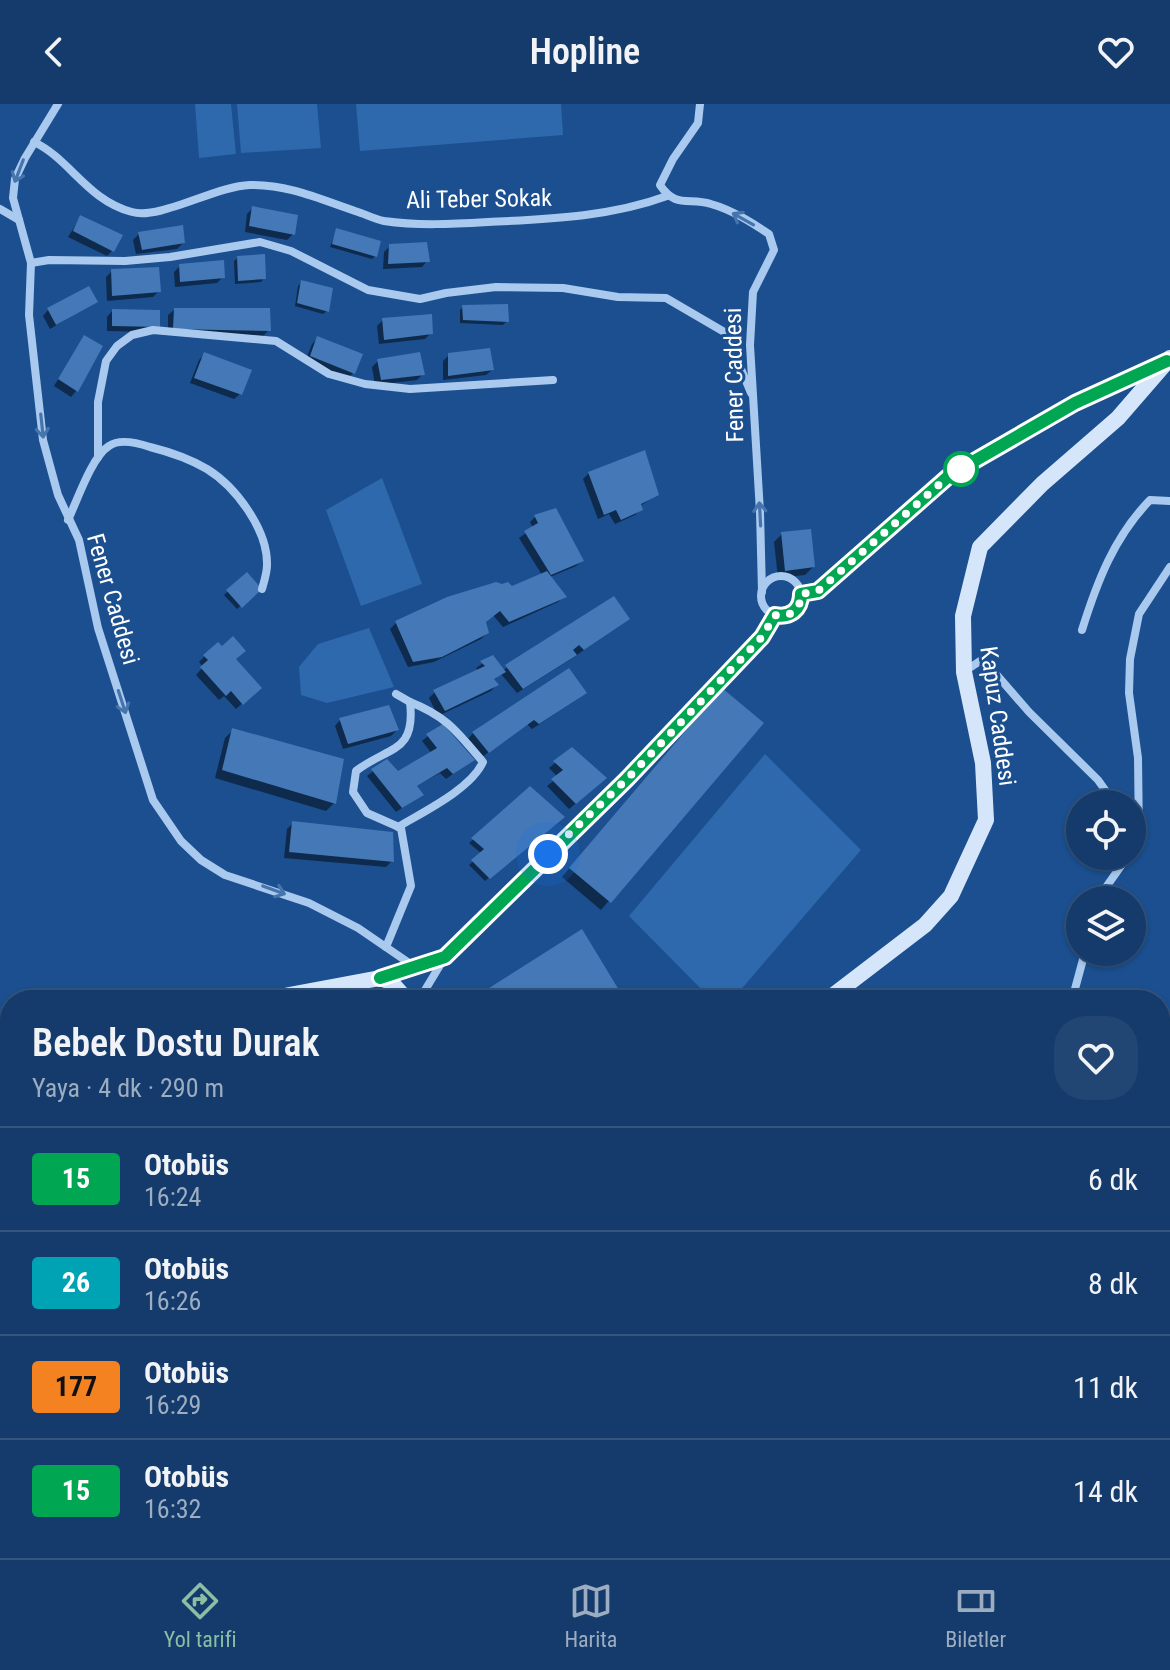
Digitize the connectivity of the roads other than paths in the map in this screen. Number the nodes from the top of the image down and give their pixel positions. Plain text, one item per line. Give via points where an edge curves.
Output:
1 (58, 104) edge
2 (700, 104) edge
3 (34, 142) junction
4 (667, 196) junction
5 (0, 209) edge
6 (20, 221) junction
7 (31, 263) junction
8 (1168, 360) edge
9 (553, 380) dead end
10 (751, 393) junction
11 (98, 457) junction
12 (1170, 501) edge
13 (68, 520) junction
14 (1170, 567) edge
15 (262, 589) dead end
16 (762, 592) junction
17 (801, 594) junction
18 (775, 615) junction
19 (1082, 630) dead end
20 (964, 672) junction
21 (396, 694) dead end
22 (410, 702) junction
23 (1105, 790) edge
24 (1138, 790) edge
25 (398, 827) junction
26 (386, 947) junction
27 (445, 957) junction
28 (1081, 966) edge
29 (415, 967) junction
30 (380, 978) junction
31 (316, 990) edge
32 (398, 990) edge
33 (425, 990) edge
34 (840, 990) edge
35 (1075, 990) edge

1 - 3 street, Fener Caddesi
2 - 4 street via 698,123 660,185
3 - 4 street, Ali Teber Sokak via 94,192 135,213 245,185 277,185 382,220 441,224 569,217 641,206
3 -> 6 street, Fener Caddesi via 15,179 13,198
10 -> 4 street, Fener Caddesi via 753,292 774,250 769,234 708,203
5 - 6 street
6 - 7 street, Fener Caddesi
7 - 10 street via 125,261 260,242 291,251 368,290 420,299 496,287 666,298 726,333
7 -> 13 street, Fener Caddesi via 29,315 43,440
8 - 17 street via 1075,403 950,475 818,591
8 - 20 main road, Kapuz Caddesi via 1118,418 980,547 963,616
9 - 11 street via 410,389 365,384 329,374 276,341 153,330 132,335 106,361 98,402
16 -> 10 street, Fener Caddesi
11 - 13 street
11 - 15 street via 115,442 144,445 220,478 257,529 267,566
12 - 19 street via 1150,500 1122,535
13 -> 26 street, Fener Caddesi via 79,540 98,628 153,800 166,822 201,860 225,875 309,903
14 - 24 street via 1139,614 1130,659
16 - 17 street via 779,576 796,583
16 - 18 street via 765,608
17 - 18 street via 794,612
18 - 27 street via 762,637 627,779
20 - 23 street via 983,659
20 - 34 main road, Kapuz Caddesi via 983,763 986,820 951,896 925,925
21 - 22 street
22 - 25 street via 407,739 356,771 353,792 367,813
22 - 25 street via 434,711 483,762 453,794
25 - 26 street via 411,886
26 - 29 street, Fener Caddesi
27 - 29 street
27 - 33 street
28 - 35 street
29 - 30 street
30 - 31 main road
30 - 32 main road

